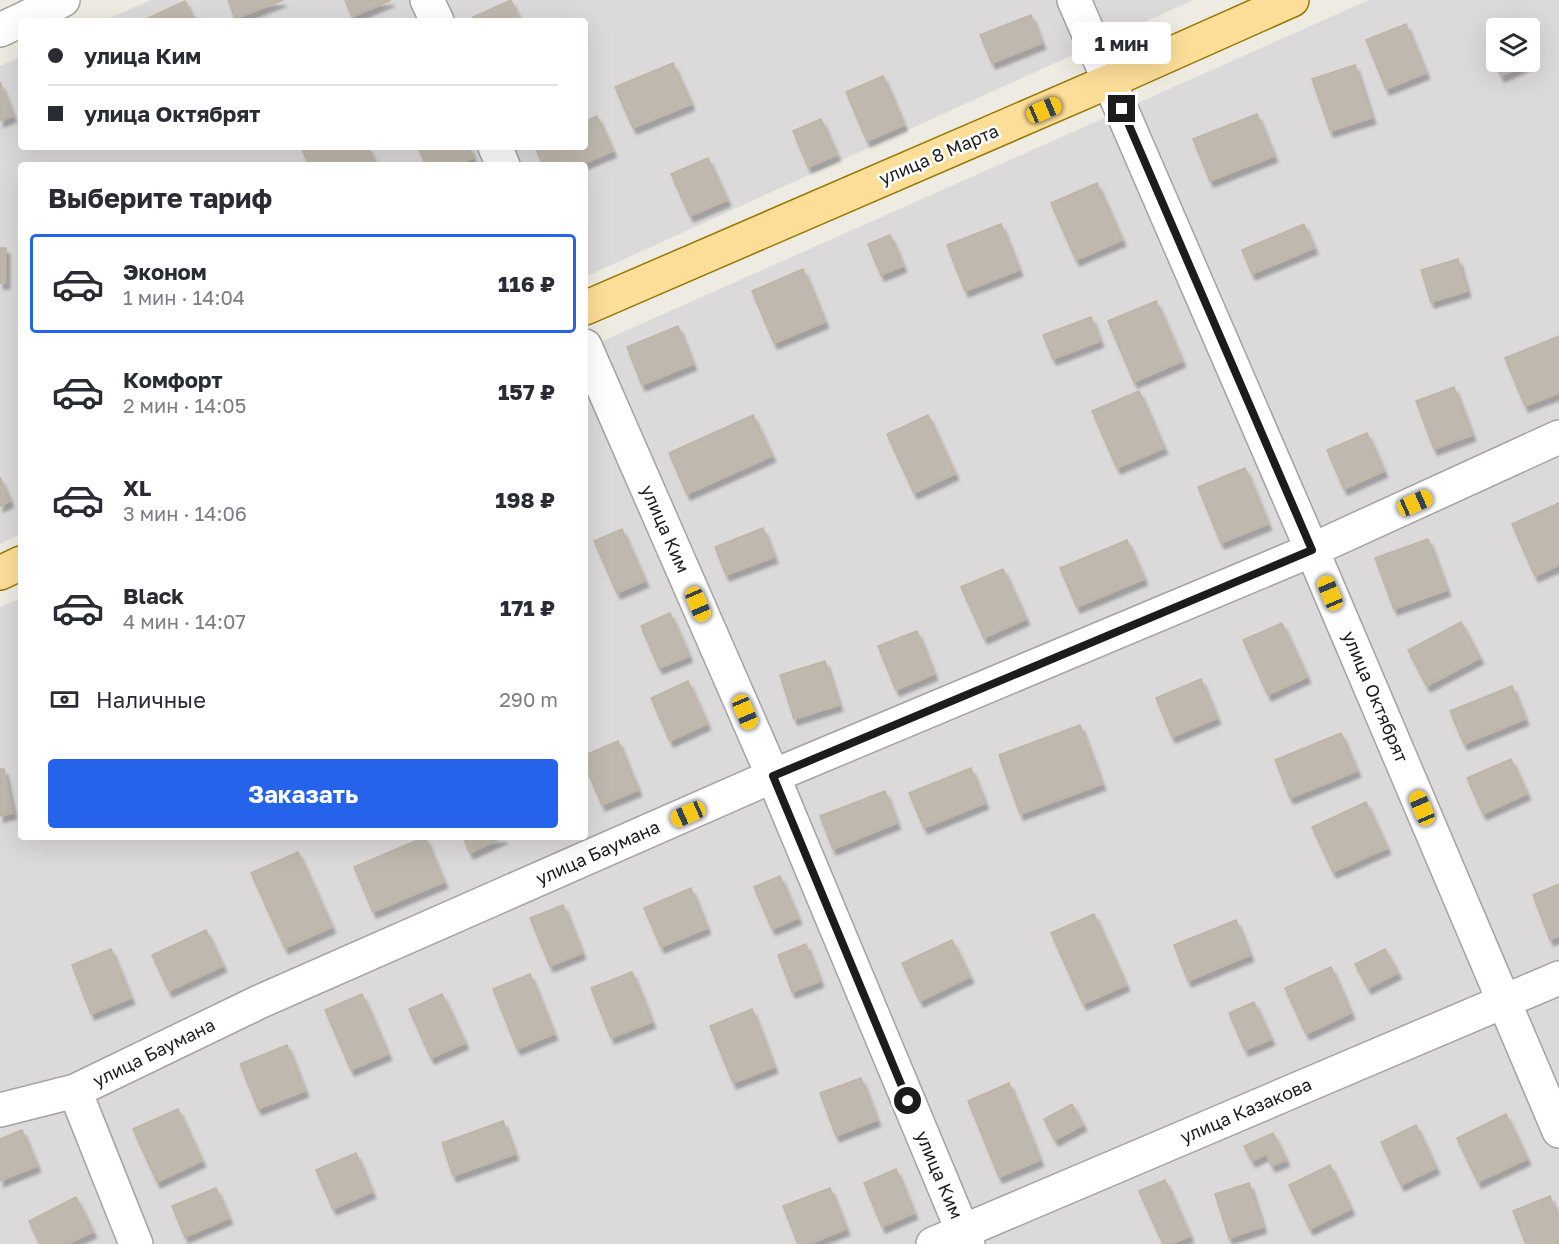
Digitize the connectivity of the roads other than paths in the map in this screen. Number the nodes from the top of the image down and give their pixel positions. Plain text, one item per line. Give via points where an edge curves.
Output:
1 (63, 0) edge
2 (428, 0) edge
3 (1074, 0) edge
4 (1292, 0) edge
5 (25, 18) edge
6 (436, 18) edge
7 (18, 21) edge
8 (0, 30) edge
9 (1110, 81) junction
10 (588, 307) edge
11 (588, 353) edge
12 (1559, 437) edge
13 (1312, 550) junction
14 (18, 564) edge
15 (0, 573) edge
16 (773, 776) junction
17 (1559, 978) edge
18 (1504, 1002) junction
19 (75, 1091) junction
20 (0, 1110) edge
21 (1559, 1131) edge
22 (954, 1240) edge
23 (136, 1244) edge

1 - 5 street
2 - 6 street
3 - 9 street, улица Октябрят
4 - 9 main road, улица 8 Марта
7 - 8 street
9 - 10 main road, улица 8 Марта
9 - 13 street, улица Октябрят
11 - 16 street, улица Ким
12 - 13 street, улица Баумана
13 - 16 street, улица Баумана
13 - 18 street, улица Октябрят
14 - 15 main road
16 - 19 street, улица Баумана via 259,1002
16 - 22 street, улица Ким
17 - 18 street, улица Казакова
18 - 21 street, улица Октябрят
18 - 22 street, улица Казакова
19 - 20 street, улица Баумана
19 - 23 street

